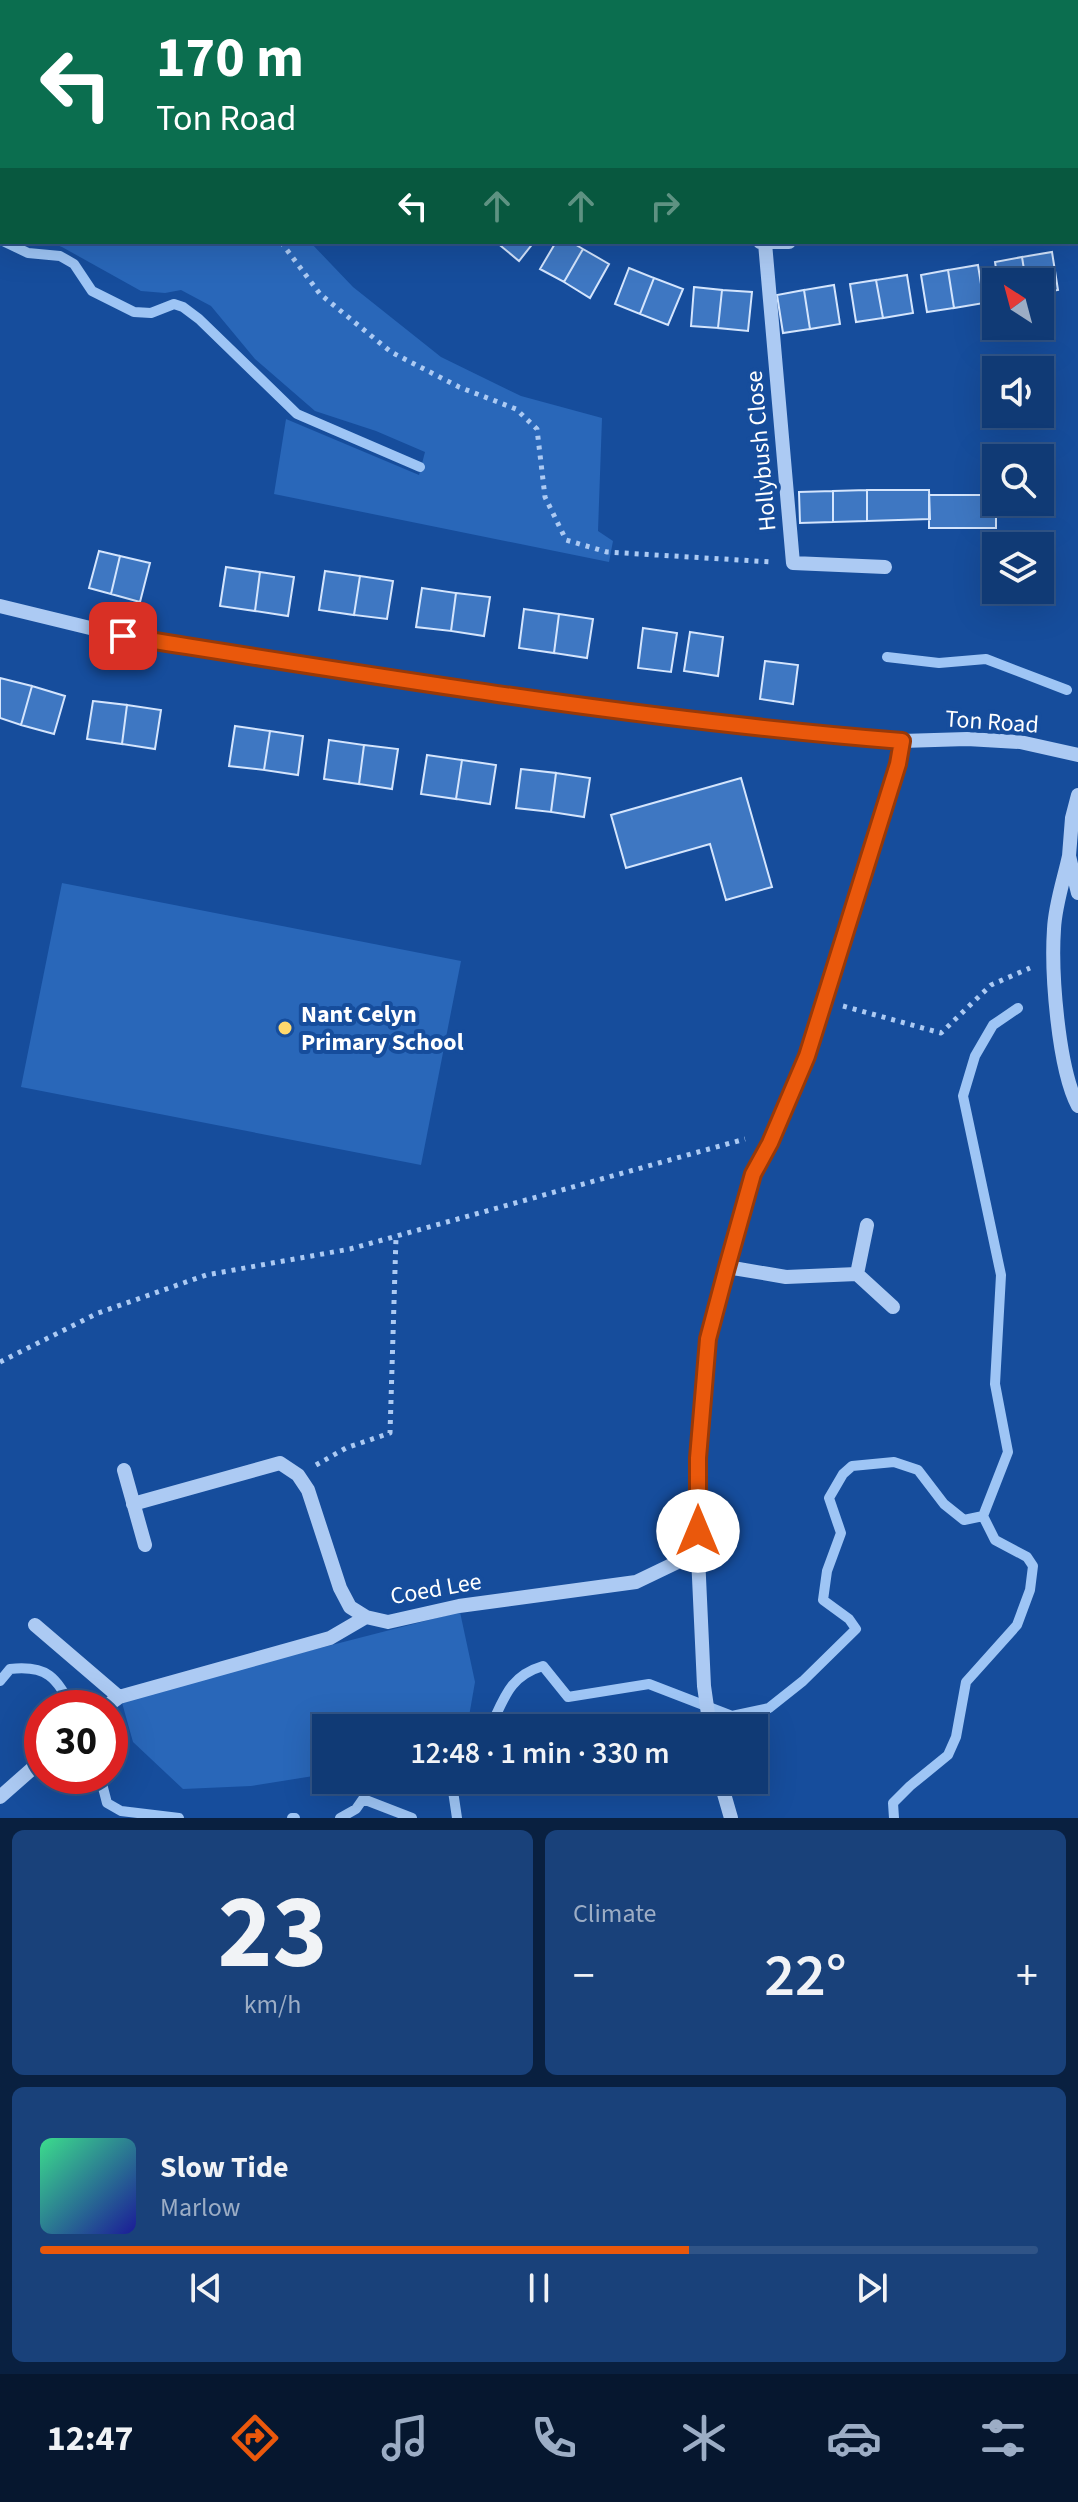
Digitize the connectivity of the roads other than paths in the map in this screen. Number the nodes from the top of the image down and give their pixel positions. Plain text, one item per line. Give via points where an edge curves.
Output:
1 (762, 244) edge
2 (885, 567) dead end
3 (0, 606) edge
4 (902, 741) junction
5 (1078, 755) edge
6 (1078, 795) edge
7 (1069, 856) junction
8 (1078, 893) edge
9 (1078, 1106) edge
10 (867, 1225) dead end
11 (727, 1267) junction
12 (857, 1274) junction
13 (893, 1307) dead end
14 (124, 1470) dead end
15 (133, 1504) junction
16 (145, 1545) dead end
17 (698, 1556) junction
18 (366, 1617) junction
19 (35, 1625) dead end
20 (111, 1690) edge
21 (128, 1694) edge
22 (708, 1714) edge
23 (24, 1776) edge
24 (724, 1794) edge
25 (0, 1797) edge
26 (731, 1818) edge

1 - 2 street, Hollybush Close via 793,563
3 - 4 street, Ton Road via 123,636 281,662 775,731
4 - 5 street, Ton Road via 1020,742
4 - 11 street via 825,1002 807,1056 753,1174
6 - 7 street
7 - 8 street
7 - 9 street via 1054,926 1053,980 1062,1049
10 - 12 street
11 - 12 street via 786,1277
11 - 17 street via 708,1339 698,1458
12 - 13 street
14 - 15 street
15 - 16 street
15 - 18 street, Coed Lee via 280,1463 308,1490 340,1588 350,1607
17 - 18 street, Coed Lee via 636,1582 459,1606 388,1622
17 - 22 street
18 - 21 street via 330,1638
19 - 20 street
23 - 25 street
24 - 26 street

